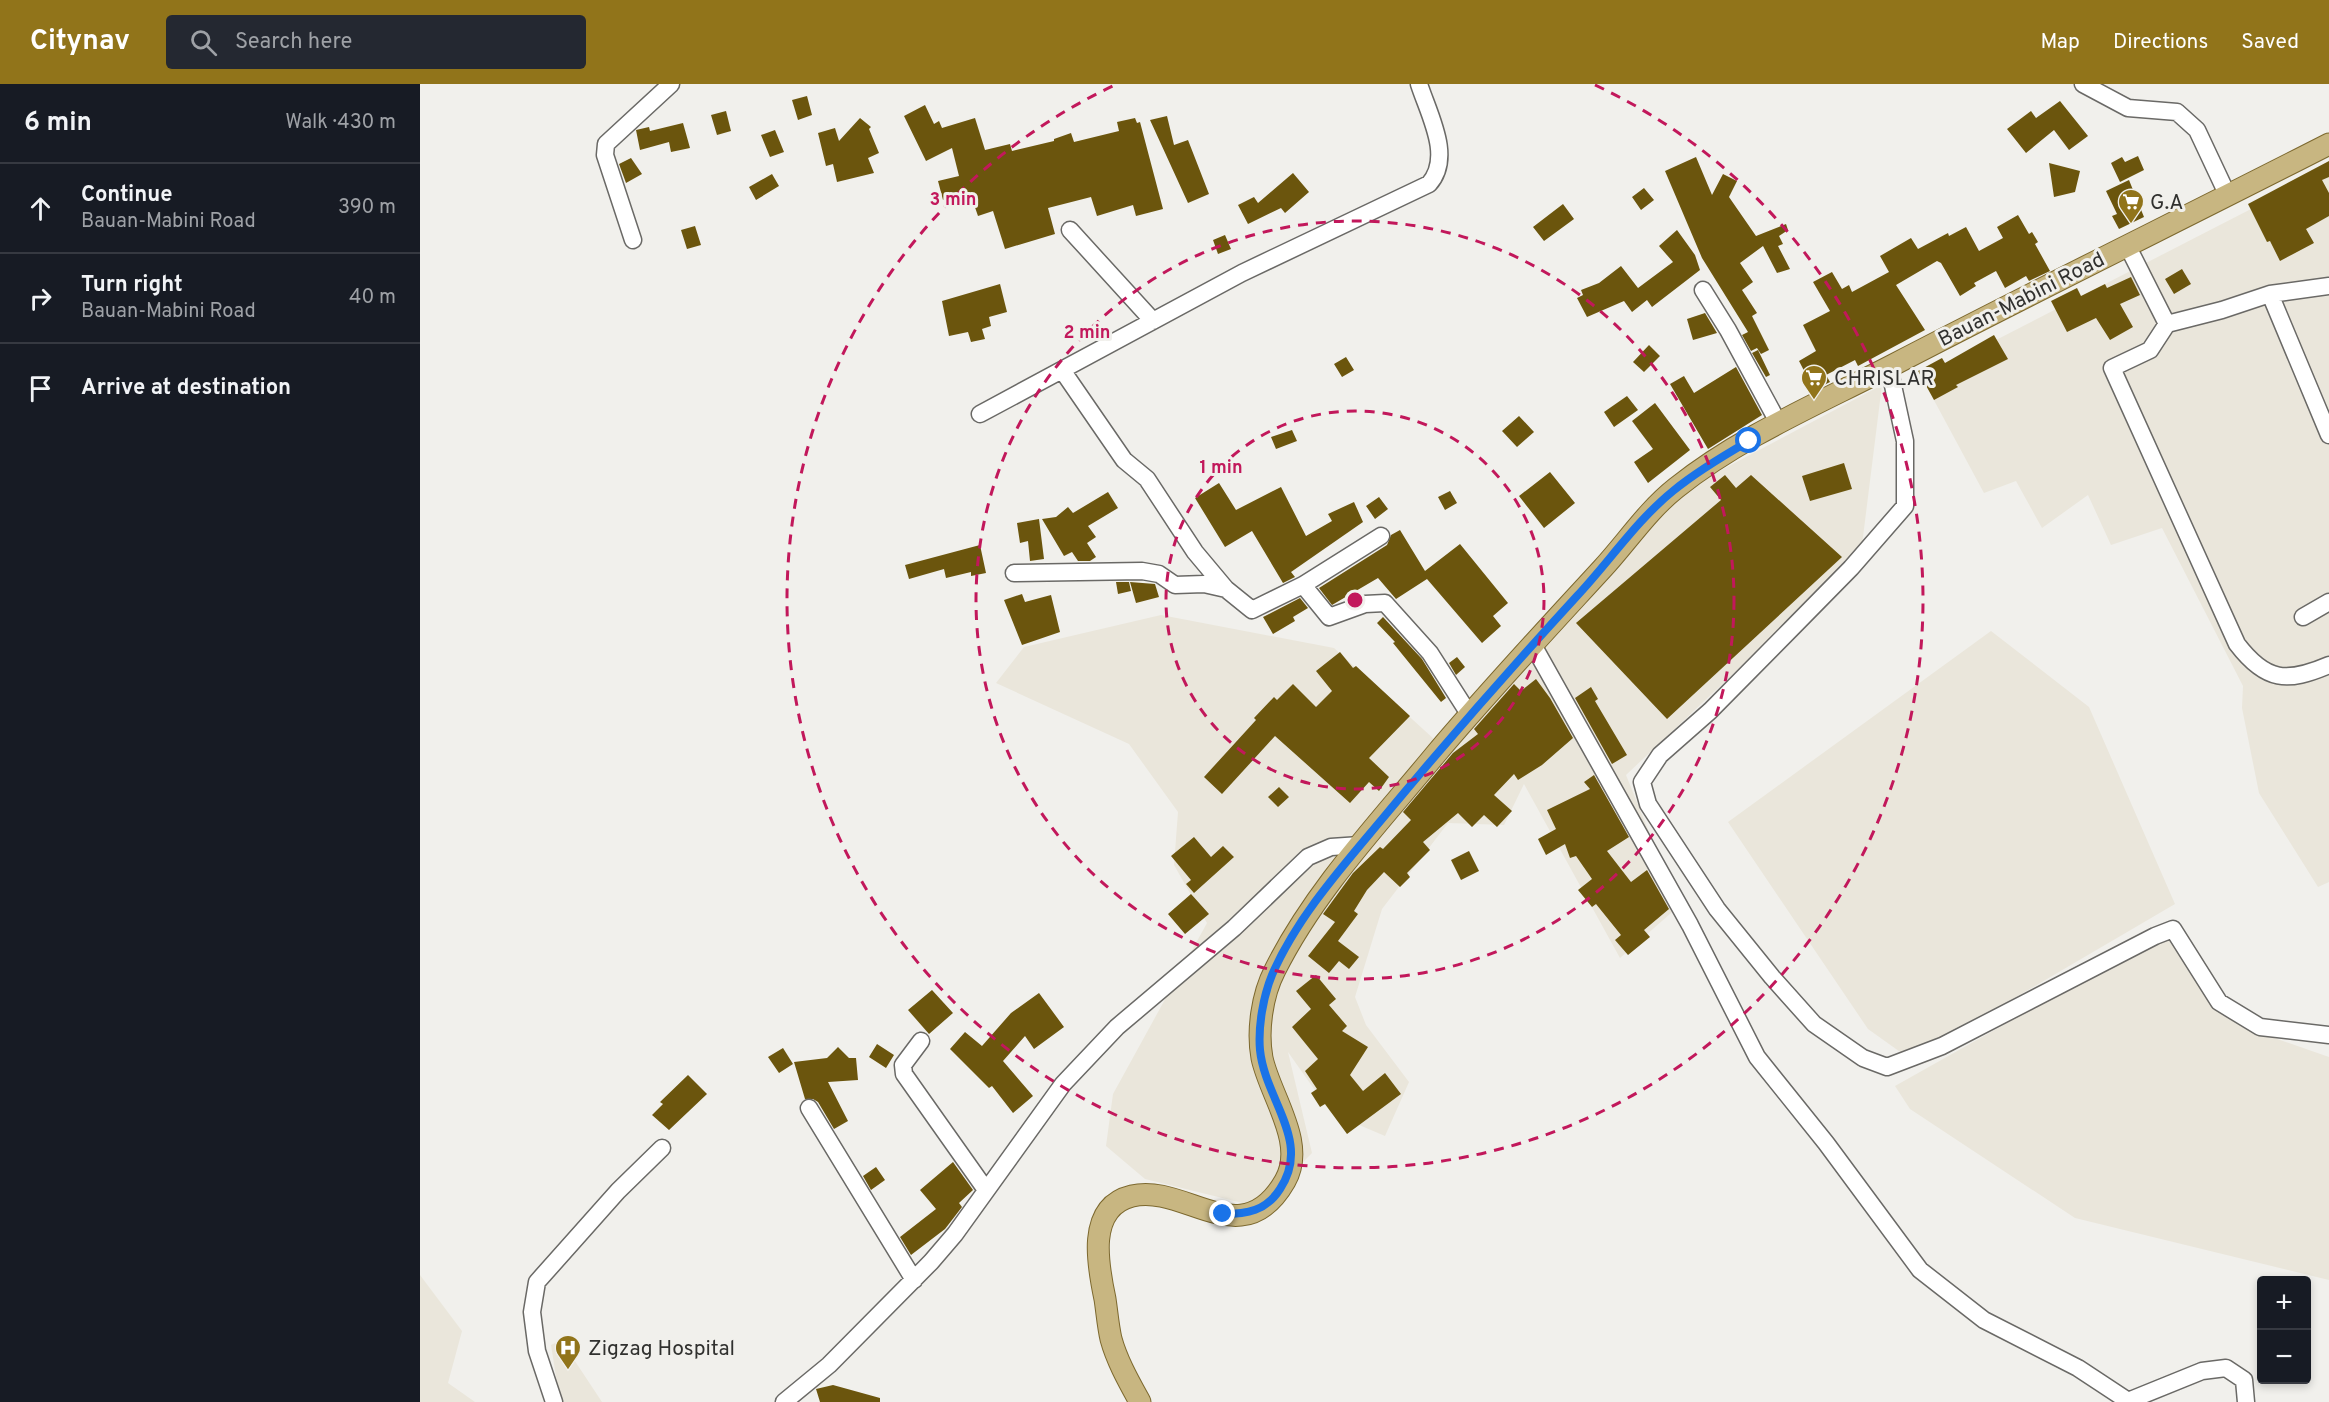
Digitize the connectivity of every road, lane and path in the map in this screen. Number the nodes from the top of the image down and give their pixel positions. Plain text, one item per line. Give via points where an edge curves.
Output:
1 (671, 84) edge
2 (1419, 84) edge
3 (2083, 84) edge
4 (2329, 144) edge
5 (2228, 196) junction
6 (1070, 231) dead end
7 (633, 240) dead end
8 (2127, 244) junction
9 (2329, 286) edge
10 (1703, 290) dead end
11 (2270, 294) junction
12 (1153, 321) junction
13 (2167, 324) junction
14 (1889, 367) junction
15 (1062, 370) junction
16 (980, 414) dead end
17 (1779, 424) junction
18 (2329, 435) edge
19 (1381, 536) dead end
20 (1014, 573) dead end
21 (1303, 585) junction
22 (1227, 589) junction
23 (2329, 602) edge
24 (2303, 617) dead end
25 (1533, 645) junction
26 (2329, 665) edge
27 (1469, 714) junction
28 (1360, 845) junction
29 (2329, 1035) edge
30 (921, 1041) dead end
31 (808, 1108) dead end
32 (662, 1148) dead end
33 (986, 1190) junction
34 (914, 1280) junction
35 (554, 1402) edge
36 (784, 1402) edge
37 (1140, 1402) edge
38 (2246, 1402) edge

1 - 7 street via 606,144 605,155
2 - 12 street via 1440,151 1437,175 1429,184 1242,273
3 - 5 street via 2128,108 2176,112 2197,130
4 - 5 main road, Bauan-Mabini Road
5 - 8 main road, Bauan-Mabini Road
6 - 12 street
8 - 13 street
8 - 14 main road, Bauan-Mabini Road
9 - 11 street
10 - 17 street
11 - 13 street
11 - 18 street
12 - 15 street
13 - 26 street via 2150,350 2112,368 2237,644 2248,659 2277,676 2302,676
14 - 17 main road, Bauan-Mabini Road
14 - 29 street via 1905,441 1905,506 1792,628 1660,755 1642,782 1654,814 1717,909 1814,1024 1863,1058 1887,1067 1942,1046 2173,929 2219,1002 2260,1027
15 - 16 street
15 - 22 street via 1124,460 1146,479 1195,552
17 - 25 main road, Bauan-Mabini Road via 1671,492
19 - 21 street
20 - 22 street via 1142,571 1159,574 1175,585 1204,584
21 - 22 street via 1251,610
21 - 27 street via 1329,617 1365,604 1385,603 1430,653
23 - 24 street
25 - 27 main road, Bauan-Mabini Road
25 - 38 street via 1690,925 1757,1058 1920,1270 1984,1320 2078,1368 2128,1401 2202,1371 2226,1368 2244,1380
27 - 28 main road, Bauan-Mabini Road
28 - 33 street via 1331,847 1308,857 1234,928 1117,1027 1063,1084
28 - 37 main road, Bauan-Mabini Road via 1298,928 1272,976 1264,1005 1260,1051 1290,1137 1293,1159 1290,1174 1278,1193 1254,1212 1240,1214 1203,1211 1162,1197 1132,1196 1118,1203 1101,1223 1100,1279 1111,1338
30 - 33 street via 903,1065 904,1074
31 - 34 street
32 - 35 street via 537,1282 532,1312 537,1351
33 - 34 street via 955,1234
34 - 36 street via 829,1365

